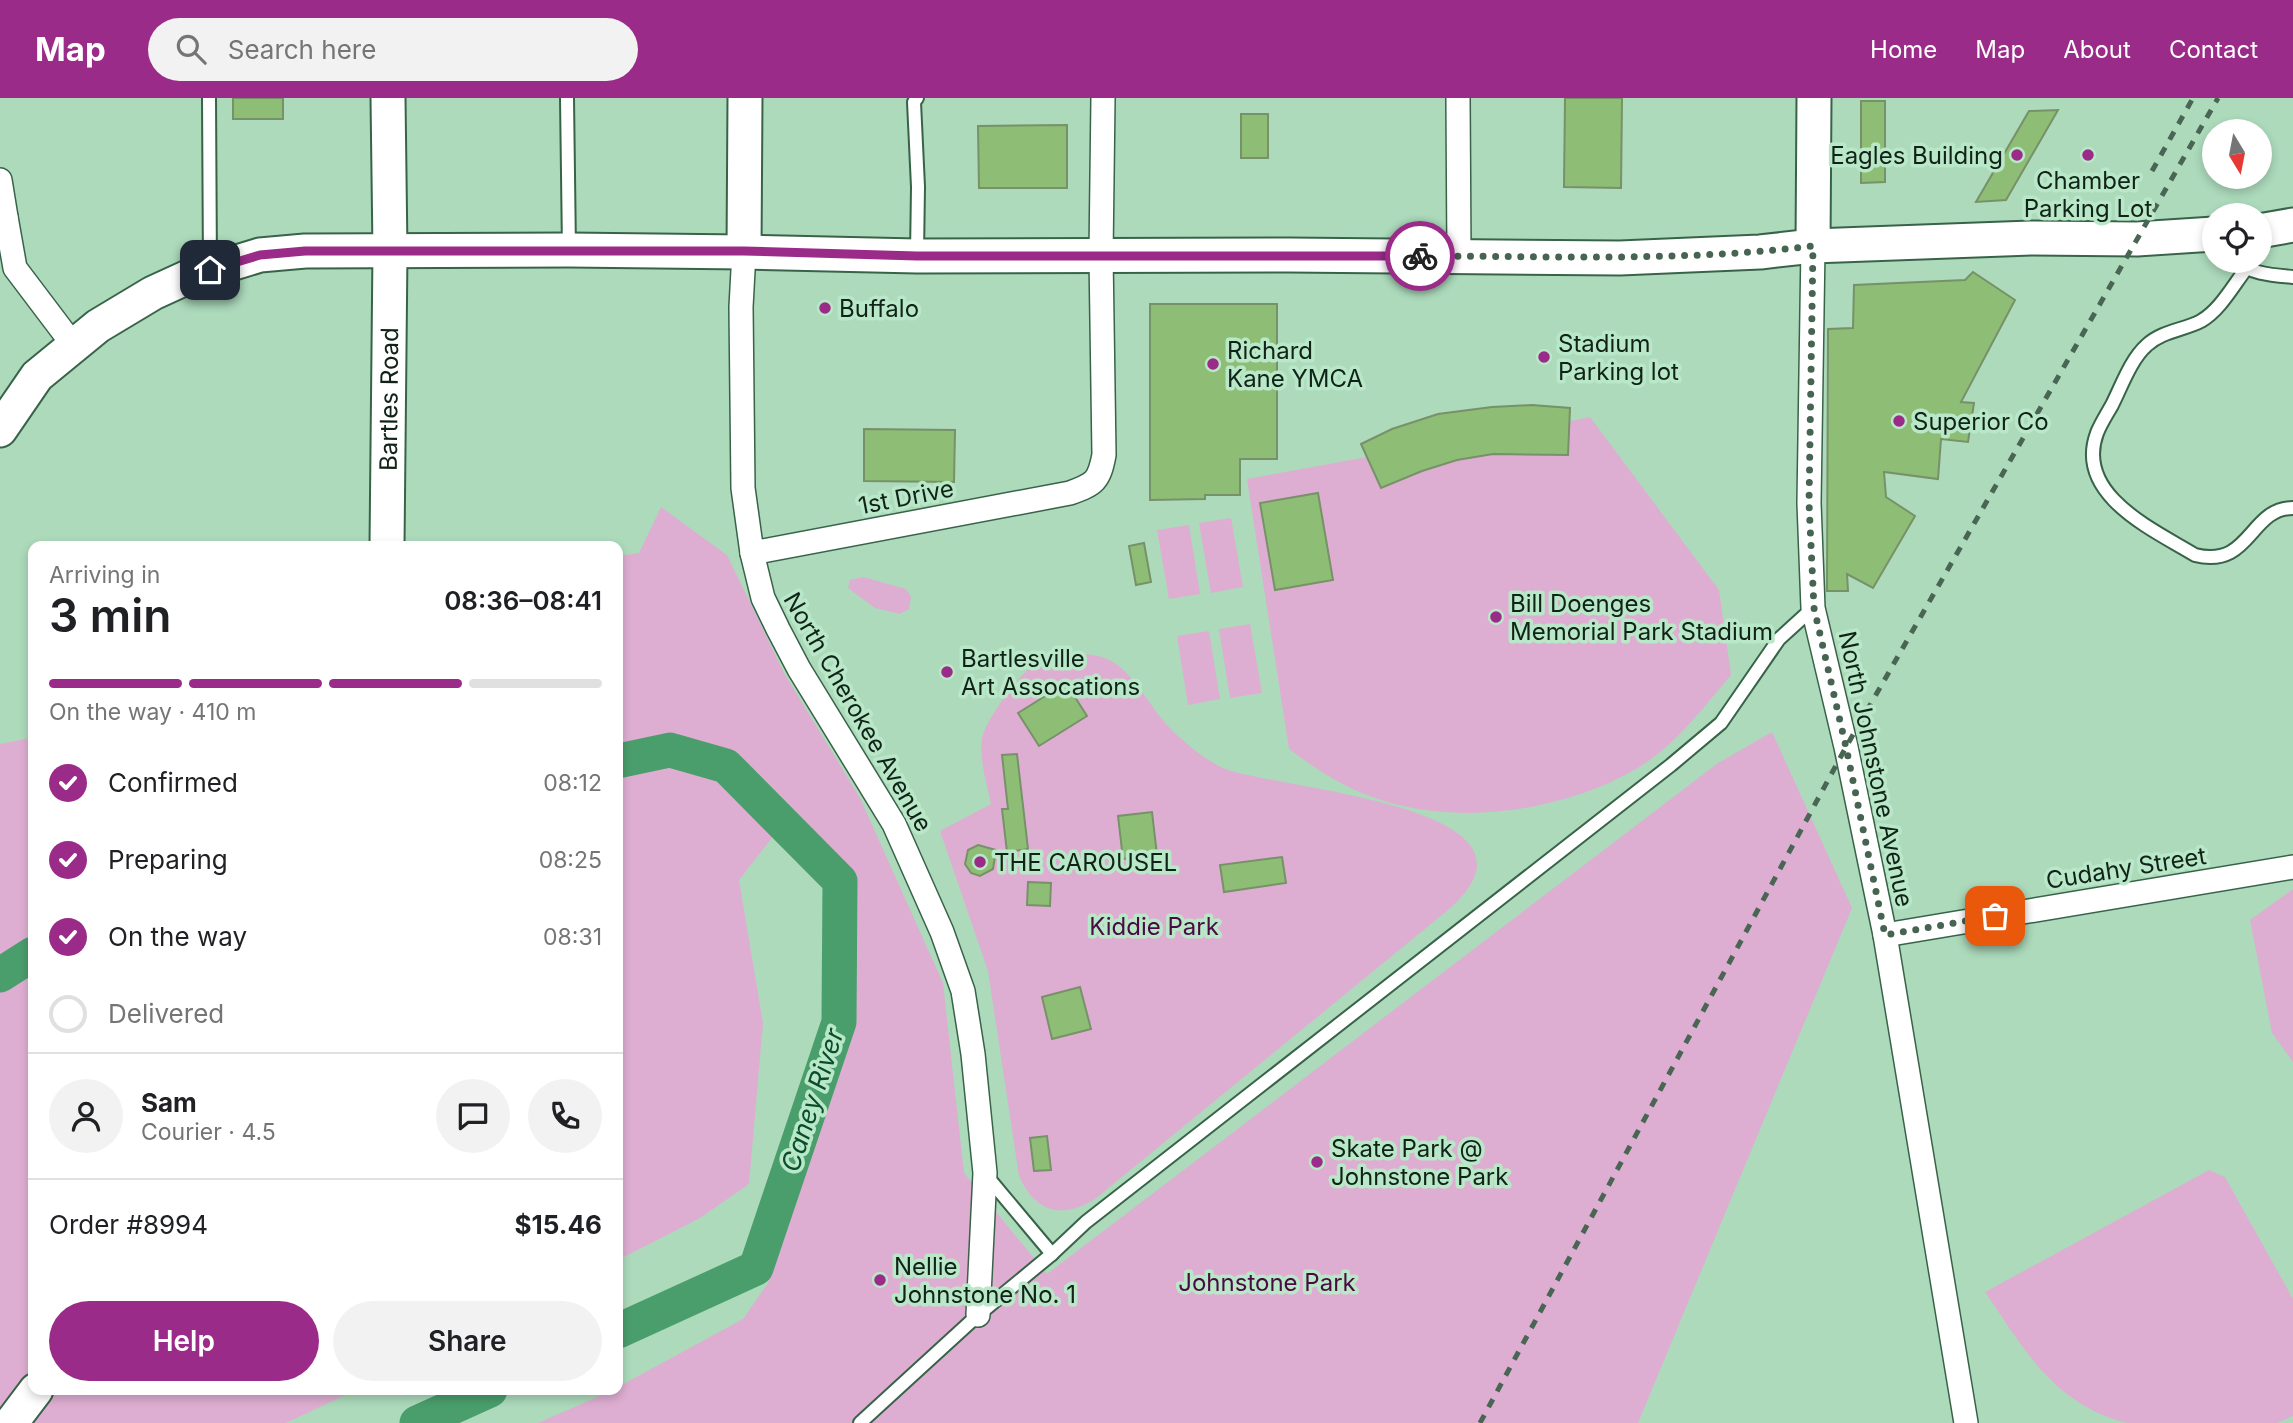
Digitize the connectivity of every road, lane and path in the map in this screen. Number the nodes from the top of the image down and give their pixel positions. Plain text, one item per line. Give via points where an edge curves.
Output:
1 (209, 98) edge
2 (388, 98) edge
3 (567, 98) edge
4 (745, 98) edge
5 (917, 98) edge
6 (1103, 98) edge
7 (1458, 98) edge
8 (1814, 98) edge
9 (0, 180) edge
10 (3, 217) edge
11 (2293, 225) edge
12 (2272, 229) edge
13 (2202, 235) edge
14 (1813, 246) junction
15 (569, 250) junction
16 (390, 251) junction
17 (744, 251) junction
18 (1101, 255) junction
19 (917, 256) junction
20 (1460, 256) junction
21 (210, 270) junction
22 (2243, 273) edge
23 (2261, 273) edge
24 (2293, 277) edge
25 (74, 346) junction
26 (0, 430) edge
27 (2293, 508) edge
28 (387, 541) edge
29 (752, 553) junction
30 (1814, 608) junction
31 (2293, 867) edge
32 (1885, 935) junction
33 (985, 1173) junction
34 (1052, 1254) junction
35 (978, 1315) junction
36 (32, 1395) edge
37 (11, 1423) edge
38 (860, 1423) edge
39 (1966, 1423) edge

1 - 21 lane
2 - 16 main road, Bartles Road
3 - 15 lane
4 - 17 main road
5 - 19 lane
6 - 18 street, 1st Drive
7 - 20 street
8 - 14 main road
9 - 10 street
10 - 25 street via 15,268
11 - 12 main road
13 - 14 main road
14 - 20 main road via 1620,258
14 - 30 street, North Johnstone Avenue via 1809,503
15 - 16 main road
15 - 17 main road
16 - 21 main road via 260,255
16 - 28 main road, Bartles Road
17 - 19 main road
17 - 29 street, North Cherokee Avenue via 743,488
18 - 19 main road
18 - 20 main road
18 - 29 street, 1st Drive via 1104,455 1099,477 1091,485 1070,493
21 - 25 main road via 153,293
22 - 27 lane via 2215,310 2202,320 2155,338 2140,353 2096,435 2098,479 2124,512 2207,558 2236,550 2274,510
23 - 24 lane
25 - 26 main road via 37,376
29 - 33 street, North Cherokee Avenue via 762,598 799,669 894,824 942,932 963,991
30 - 32 street, North Johnstone Avenue
30 - 34 lane via 1779,639 1721,723 1086,1222
31 - 32 street, Cudahy Street
32 - 39 street, North Johnstone Avenue
33 - 34 lane
33 - 35 street, North Cherokee Avenue
34 - 35 lane
35 - 38 lane
36 - 37 main road

